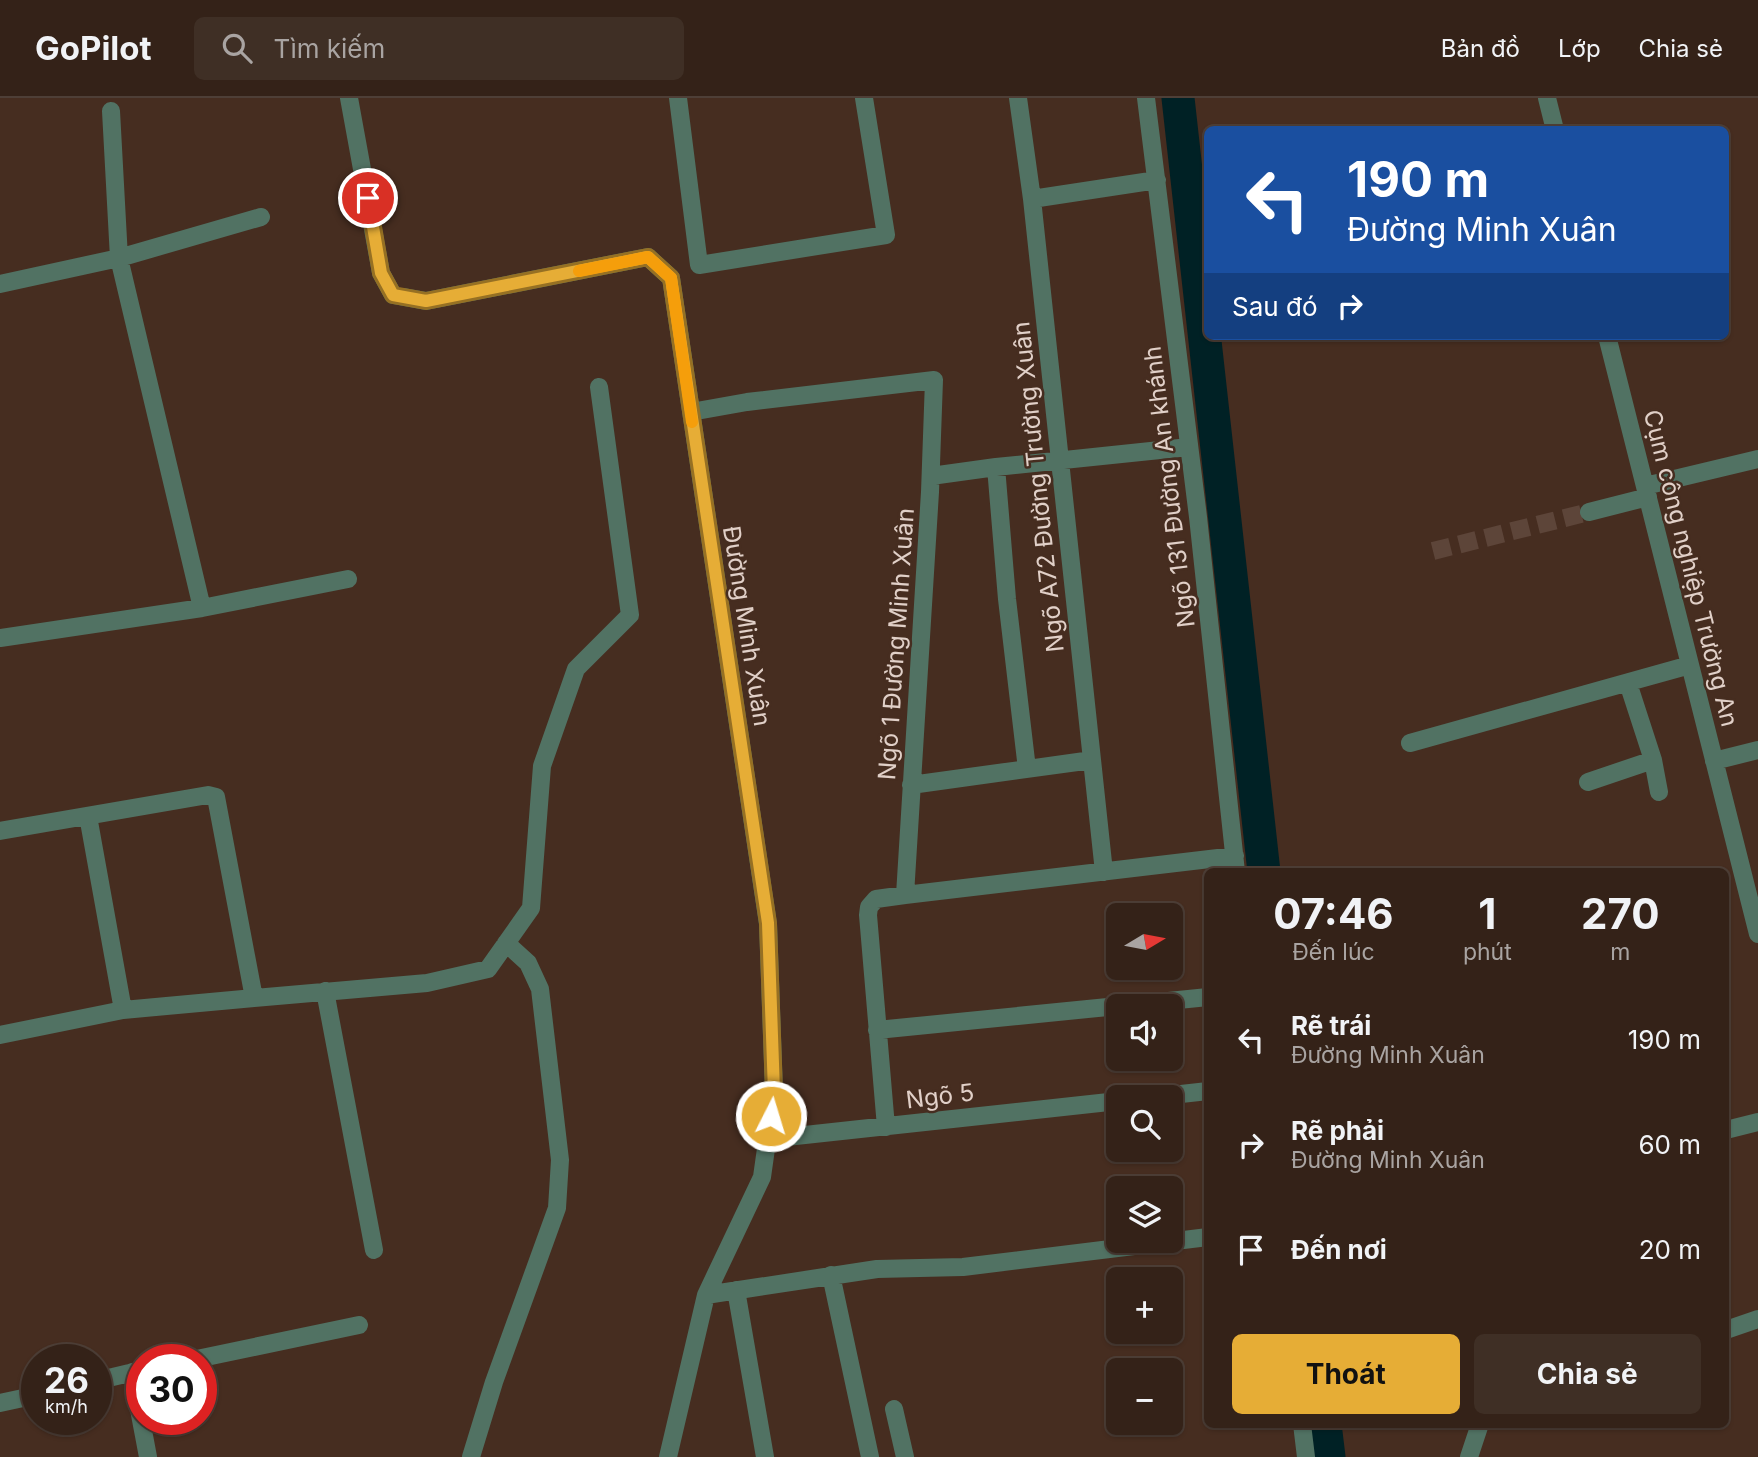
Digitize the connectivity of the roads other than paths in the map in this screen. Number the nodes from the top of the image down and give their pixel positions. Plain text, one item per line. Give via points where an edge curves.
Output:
1 (349, 98) edge
2 (678, 98) edge
3 (864, 98) edge
4 (1018, 98) edge
5 (1146, 98) edge
6 (1547, 98) edge
7 (111, 111) dead end
8 (1554, 126) edge
9 (1157, 180) junction
10 (1032, 199) junction
11 (261, 217) dead end
12 (119, 258) junction
13 (0, 284) edge
14 (1608, 340) edge
15 (599, 387) dead end
16 (691, 412) junction
17 (1189, 447) junction
18 (1758, 459) edge
19 (1061, 461) junction
20 (996, 467) junction
21 (931, 476) junction
22 (1646, 492) junction
23 (1589, 512) tunnel mouth
24 (348, 579) dead end
25 (202, 608) junction
26 (0, 638) edge
27 (1690, 666) junction
28 (1628, 683) junction
29 (1410, 743) dead end
30 (1758, 750) edge
31 (1092, 760) junction
32 (1653, 760) junction
33 (1714, 761) junction
34 (1027, 769) junction
35 (1588, 782) dead end
36 (911, 785) junction
37 (1660, 792) dead end
38 (88, 816) junction
39 (0, 831) edge
40 (1235, 864) edge
41 (1104, 872) junction
42 (905, 895) junction
43 (1758, 934) edge
44 (506, 943) junction
45 (325, 991) junction
46 (1204, 997) edge
47 (254, 998) junction
48 (1183, 1000) edge
49 (1106, 1007) edge
50 (124, 1010) junction
51 (877, 1030) junction
52 (0, 1035) edge
53 (1204, 1091) edge
54 (1183, 1094) edge
55 (1106, 1102) edge
56 (1758, 1122) edge
57 (886, 1128) junction
58 (1729, 1129) edge
59 (768, 1139) junction
60 (1204, 1237) edge
61 (374, 1250) dead end
62 (831, 1275) junction
63 (736, 1290) junction
64 (706, 1295) junction
65 (1758, 1319) edge
66 (359, 1325) dead end
67 (1729, 1329) edge
68 (217, 1355) edge
69 (21, 1399) edge
70 (0, 1404) edge
71 (894, 1409) dead end
72 (1302, 1428) edge
73 (1479, 1428) edge
74 (145, 1435) edge
75 (148, 1457) edge
76 (471, 1457) edge
77 (668, 1457) edge
78 (765, 1457) edge
79 (870, 1457) edge
80 (905, 1457) edge
81 (1306, 1457) edge
82 (1469, 1457) edge

1 - 16 street, Đường Minh Xuân via 381,273 393,295 426,301 648,257 671,278
2 - 3 street via 699,265 886,235
4 - 10 street, Ngõ A72 Đường Trường Xuân
5 - 9 street, Ngõ 131 Đường An khánh
6 - 8 street
7 - 12 street
9 - 10 street
9 - 17 street, Ngõ 131 Đường An khánh
10 - 19 street, Ngõ A72 Đường Trường Xuân
11 - 12 street
12 - 13 street
12 - 25 street
14 - 22 street, Cụm công nghiệp Trường An
15 - 44 street via 629,615 576,669 542,766 531,908
16 - 21 street, Ngõ 1 Đường Minh Xuân via 934,380
16 - 59 street, Đường Minh Xuân via 768,923 774,1092
17 - 19 street
17 - 40 street, Ngõ 131 Đường An khánh
18 - 22 street
19 - 20 street
19 - 31 street, Ngõ A72 Đường Trường Xuân
20 - 21 street
20 - 34 street via 1006,599
21 - 36 street, Ngõ 1 Đường Minh Xuân
22 - 23 street
22 - 27 street, Cụm công nghiệp Trường An
24 - 25 street
25 - 26 street
27 - 28 street
27 - 33 street, Cụm công nghiệp Trường An
28 - 29 street
28 - 32 street
30 - 33 street
31 - 34 street
31 - 41 street, Ngõ A72 Đường Trường Xuân
32 - 35 street
32 - 37 street
33 - 43 street, Cụm công nghiệp Trường An
34 - 36 street
36 - 42 street, Ngõ 1 Đường Minh Xuân
38 - 39 street
38 - 47 street via 216,797
38 - 50 street
40 - 41 street
41 - 42 street
42 - 51 street via 876,898 867,915
44 - 45 street via 488,969 433,980
44 - 76 street via 528,963 540,989 560,1160 558,1196
45 - 47 street
45 - 61 street
46 - 48 street
47 - 50 street
49 - 51 street
50 - 52 street
51 - 57 street
53 - 54 street
55 - 57 street, Ngõ 5
56 - 58 street
57 - 59 street, Ngõ 5
59 - 64 street, Đường Minh Xuân via 762,1177
60 - 62 street via 963,1266
62 - 63 street
62 - 79 street
63 - 64 street
63 - 78 street
64 - 77 street, Đường Minh Xuân
65 - 67 street
66 - 68 street
69 - 70 street
71 - 80 street
72 - 81 street
73 - 82 street
74 - 75 street

